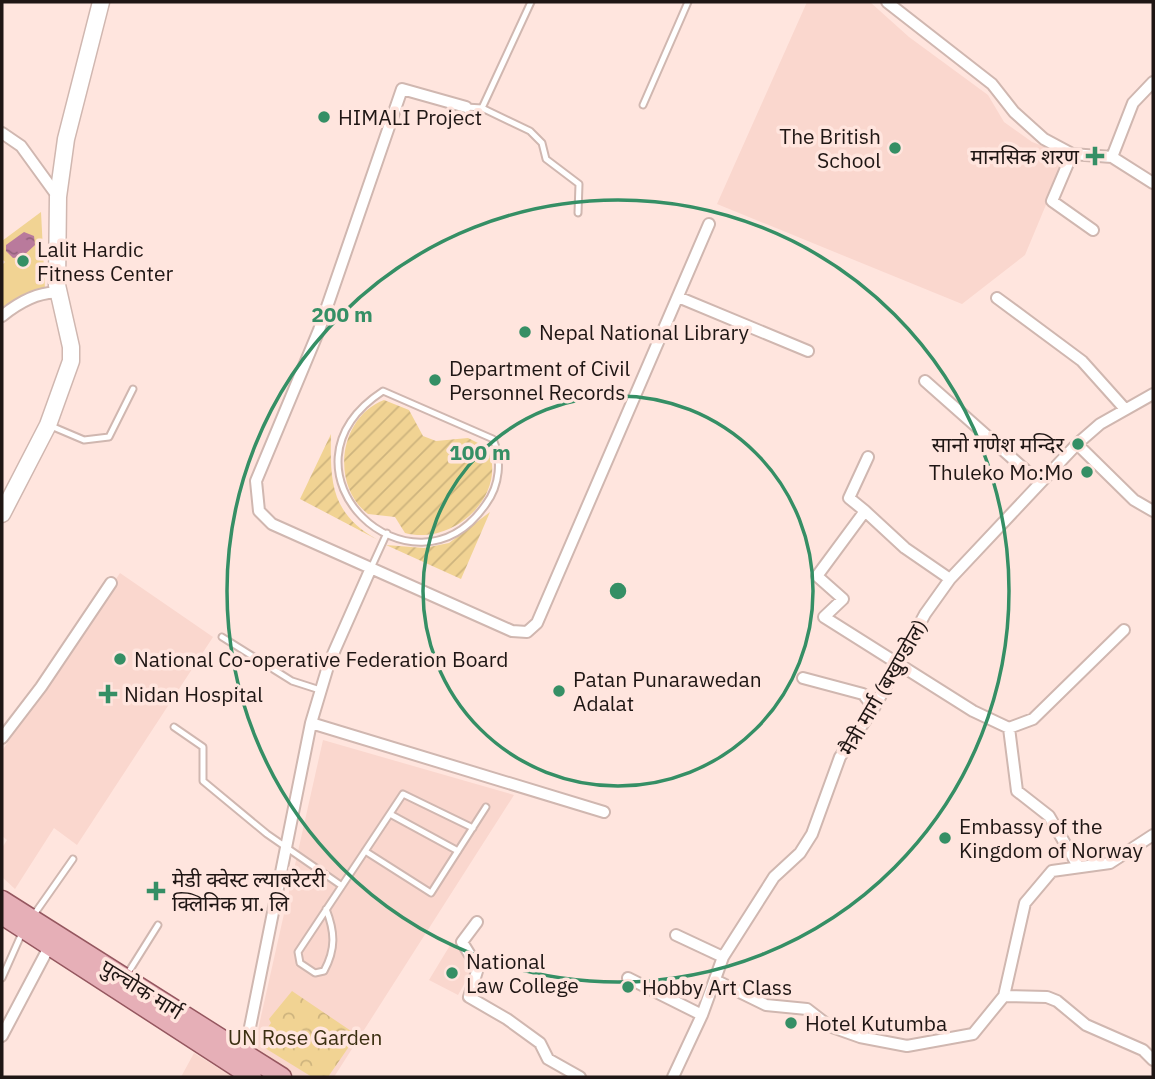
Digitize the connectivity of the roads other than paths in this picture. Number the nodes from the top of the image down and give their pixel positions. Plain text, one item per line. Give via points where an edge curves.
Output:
1 (101, 2) edge
2 (531, 2) edge
3 (688, 2) edge
4 (889, 2) edge
5 (1153, 82) edge
6 (643, 105) dead end
7 (466, 107) joint
8 (482, 108) junction
9 (2, 133) edge
10 (1072, 154) junction
11 (1112, 157) junction
12 (1153, 183) edge
13 (58, 197) junction
14 (578, 213) dead end
15 (709, 225) dead end
16 (1093, 230) dead end
17 (59, 293) junction
18 (678, 297) junction
19 (997, 298) dead end
20 (2, 316) edge
21 (808, 351) dead end
22 (925, 381) dead end
23 (133, 389) dead end
24 (1153, 394) edge
25 (1125, 410) junction
26 (48, 425) junction
27 (1077, 444) junction
28 (868, 457) dead end
29 (1039, 482) junction
30 (865, 511) junction
31 (1153, 511) edge
32 (2, 514) edge
33 (387, 533) junction
34 (371, 568) junction
35 (950, 579) junction
36 (111, 583) dead end
37 (1124, 630) dead end
38 (222, 637) dead end
39 (899, 662) junction
40 (803, 678) dead end
41 (320, 691) junction
42 (874, 708) junction
43 (311, 723) junction
44 (174, 727) dead end
45 (1009, 728) junction
46 (2, 738) edge
47 (486, 807) dead end
48 (604, 812) dead end
49 (390, 814) junction
50 (473, 828) junction
51 (1153, 835) edge
52 (286, 847) junction
53 (365, 850) junction
54 (458, 851) junction
55 (73, 859) dead end
56 (1078, 866) junction
57 (342, 886) junction
58 (2, 900) edge
59 (326, 909) junction
60 (2, 915) edge
61 (477, 922) dead end
62 (28, 924) junction
63 (158, 925) dead end
64 (676, 935) dead end
65 (50, 947) junction
66 (723, 957) junction
67 (2, 978) edge
68 (124, 978) junction
69 (628, 978) dead end
70 (715, 980) junction
71 (1004, 996) junction
72 (702, 1015) junction
73 (2, 1036) edge
74 (1153, 1060) edge
75 (246, 1067) edge
76 (282, 1077) edge
77 (580, 1077) edge
78 (673, 1077) edge

1 - 13 main road via 66,139
2 - 8 lane
3 - 6 lane
4 - 10 street via 992,84 1044,139
5 - 11 street via 1133,103
7 - 8 lane
7 - 34 street via 402,89 319,330 256,481 258,511 272,524
8 - 14 lane via 530,131 542,143 546,159 579,184
9 - 13 street via 20,146
10 - 11 street
10 - 16 street via 1052,201
11 - 12 street
13 - 17 main road
15 - 18 street
17 - 20 street via 19,303
17 - 26 main road via 71,361
18 - 21 street
18 - 34 street via 537,623 527,632 512,631
19 - 25 street via 1082,361
22 - 29 street
23 - 26 lane via 109,437 84,440
24 - 25 street, मैत्री मार्ग (बखुण्डोल)
25 - 27 street, मैत्री मार्ग (बखुण्डोल)
26 - 32 main road
27 - 29 street, मैत्री मार्ग (बखुण्डोल)
27 - 31 street via 1134,500
28 - 30 street via 849,498
29 - 35 street, मैत्री मार्ग (बखुण्डोल)
30 - 35 street via 905,548
30 - 39 street via 817,576 843,598 824,617
33 - 33 lane via 417,542 449,538 464,530 490,500 500,456 493,439 383,391 368,401 348,426 339,471 355,514
33 - 34 lane
34 - 41 street via 339,636
35 - 39 street, मैत्री मार्ग (बखुण्डोल)
36 - 46 street
37 - 45 street via 1033,719
38 - 41 lane via 292,681
39 - 42 street, मैत्री मार्ग (बखुण्डोल)
39 - 45 street via 972,711
40 - 42 street via 863,694
41 - 43 street
42 - 66 street, मैत्री मार्ग (बखुण्डोल) via 840,757 812,834 800,853 774,877
43 - 48 street
43 - 52 street
44 - 52 lane via 202,747 203,781
45 - 56 street via 1017,791 1049,816
47 - 50 lane
49 - 50 lane via 403,794
49 - 53 lane
49 - 54 lane
50 - 54 lane
51 - 56 street via 1110,863
52 - 57 lane
52 - 75 street
53 - 54 lane via 431,892
53 - 57 lane
55 - 62 lane
56 - 71 street via 1052,871 1025,903
57 - 59 lane
58 - 62 main road, पुल्चोक मार्ग
59 - 59 lane via 298,952 300,963 315,973 324,971 335,933
60 - 62 main road, पुल्चोक मार्ग
61 - 77 street via 462,942 478,968 469,997 508,1019 540,1043 548,1059
62 - 65 main road, पुल्चोक मार्ग
62 - 67 lane
62 - 68 main road, पुल्चोक मार्ग
63 - 68 lane
64 - 66 street
65 - 73 street
65 - 75 main road, पुल्चोक मार्ग
66 - 70 street, मैत्री मार्ग (बखुण्डोल)
68 - 75 main road, पुल्चोक मार्ग
69 - 72 street
70 - 71 street via 766,1006 807,1009 829,1026 907,1046 973,1034
70 - 72 street, मैत्री मार्ग (बखुण्डोल)
71 - 74 street via 1058,1001 1086,1025 1143,1050
72 - 78 street, मैत्री मार्ग (बखुण्डोल)
75 - 76 main road, पुल्चोक मार्ग

